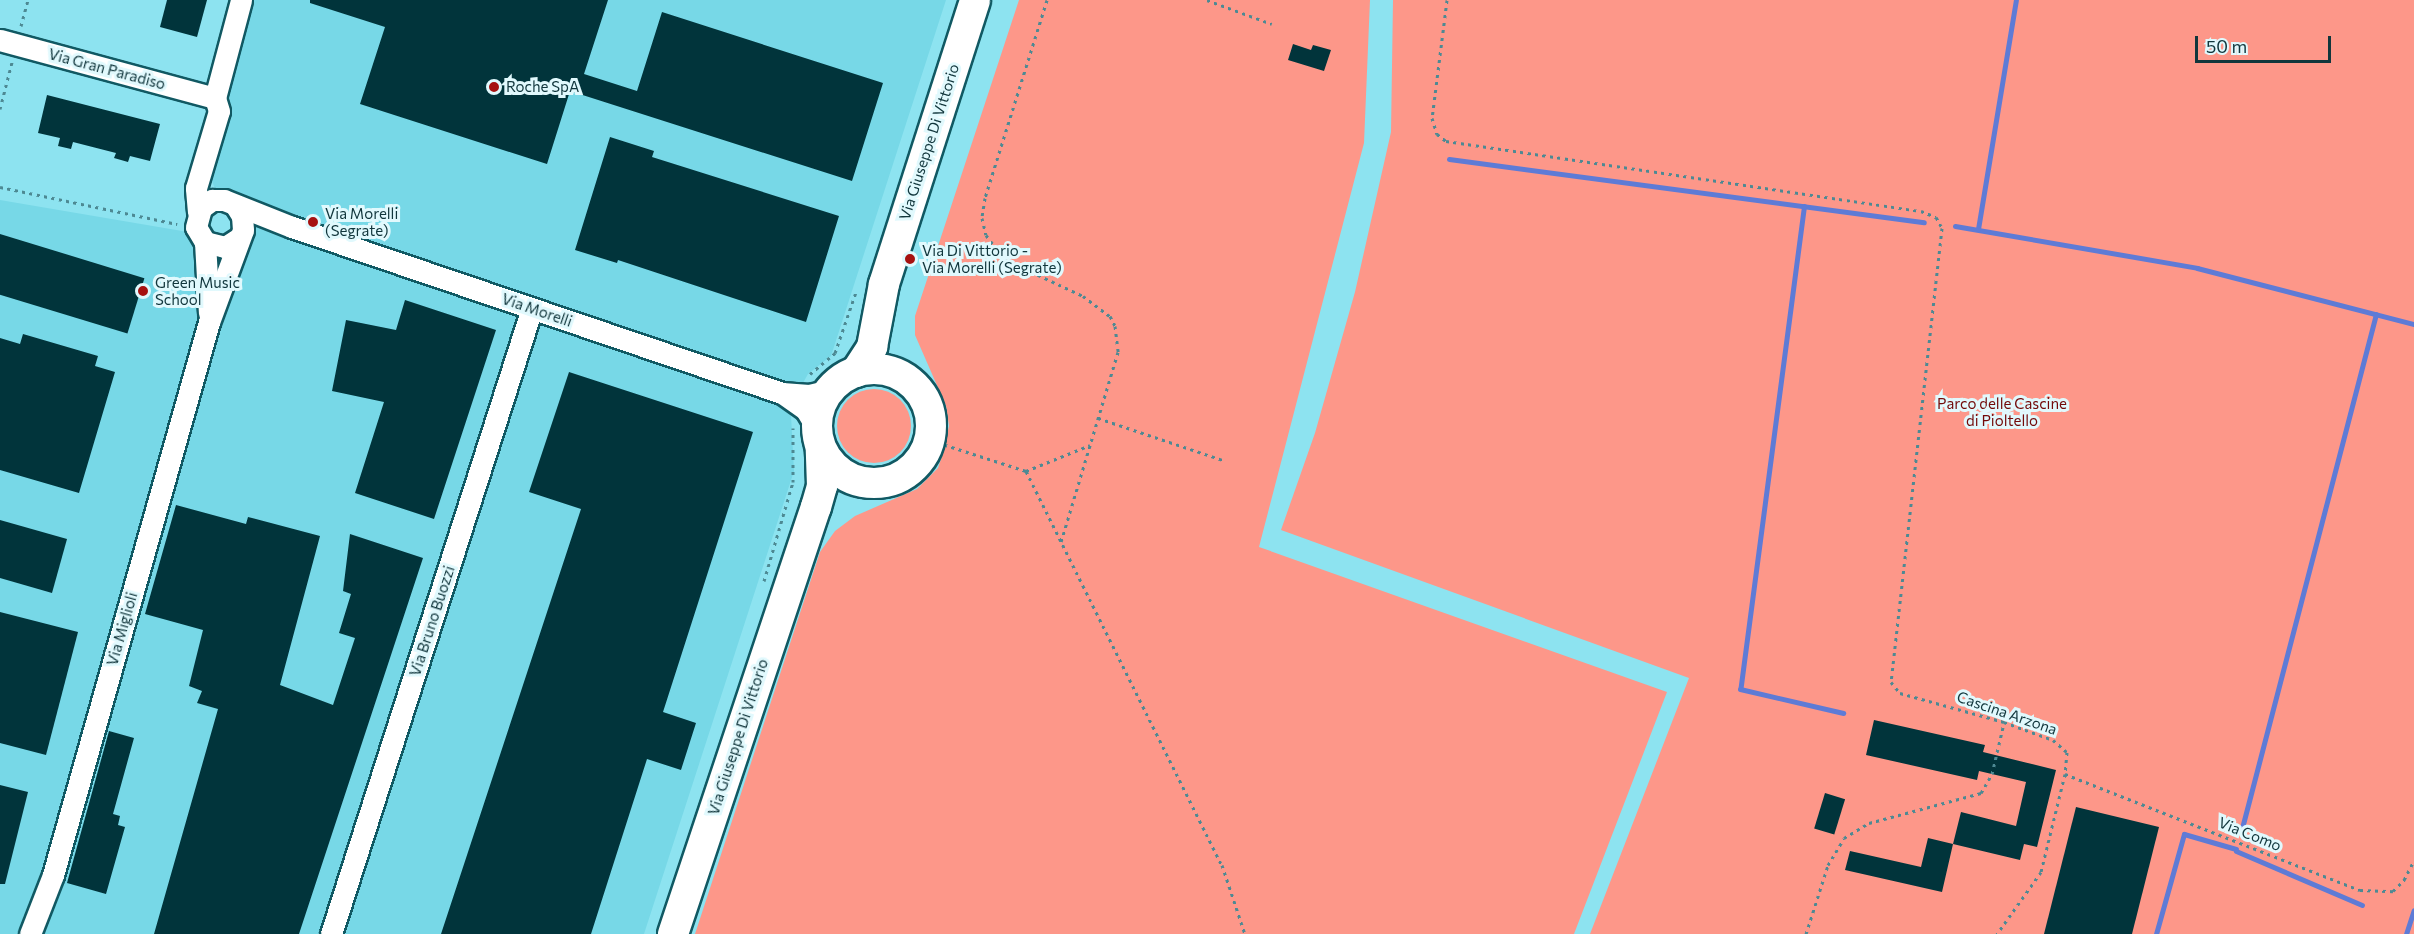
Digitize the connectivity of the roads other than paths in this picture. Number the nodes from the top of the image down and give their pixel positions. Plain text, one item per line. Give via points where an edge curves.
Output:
1 (241, 0) edge
2 (975, 0) edge
3 (0, 40) edge
4 (215, 98) junction
5 (207, 154) junction
6 (229, 202) junction
7 (200, 227) junction
8 (292, 227) junction
9 (241, 234) junction
10 (884, 284) junction
11 (532, 308) junction
12 (209, 322) junction
13 (856, 372) junction
14 (907, 380) junction
15 (830, 390) junction
16 (782, 393) junction
17 (819, 439) junction
18 (877, 483) junction
19 (803, 539) junction
20 (30, 934) edge
21 (332, 934) edge
22 (673, 934) edge

1 - 4 street
2 - 10 main road, Via Giuseppe Di Vittorio
3 - 4 street, Via Gran Paradiso
4 - 5 street via 219,111
5 - 6 street via 211,180
5 - 7 street via 196,188
6 - 7 street via 206,204
6 - 8 street, Via Morelli
6 - 9 street via 242,216
7 - 9 street via 225,247
7 - 12 street
8 - 9 street, Via Morelli via 267,224
8 - 11 street, Via Morelli
9 - 12 street
10 - 13 main road, Via Giuseppe Di Vittorio via 872,347
10 - 14 main road, Via Giuseppe Di Vittorio via 887,327
11 - 16 street, Via Morelli
11 - 21 street, Via Bruno Buozzi
12 - 20 street, Via Miglioli via 53,875
13 - 14 main road via 878,369
13 - 15 main road
14 - 18 main road via 927,404 930,440 913,469
15 - 16 street, Via Morelli
15 - 17 main road via 819,411
16 - 17 street, Via Morelli via 806,410
17 - 18 main road via 841,473
17 - 19 main road, Via Giuseppe Di Vittorio via 822,486
18 - 19 main road, Via Giuseppe Di Vittorio via 842,497 821,515
19 - 22 main road, Via Giuseppe Di Vittorio

